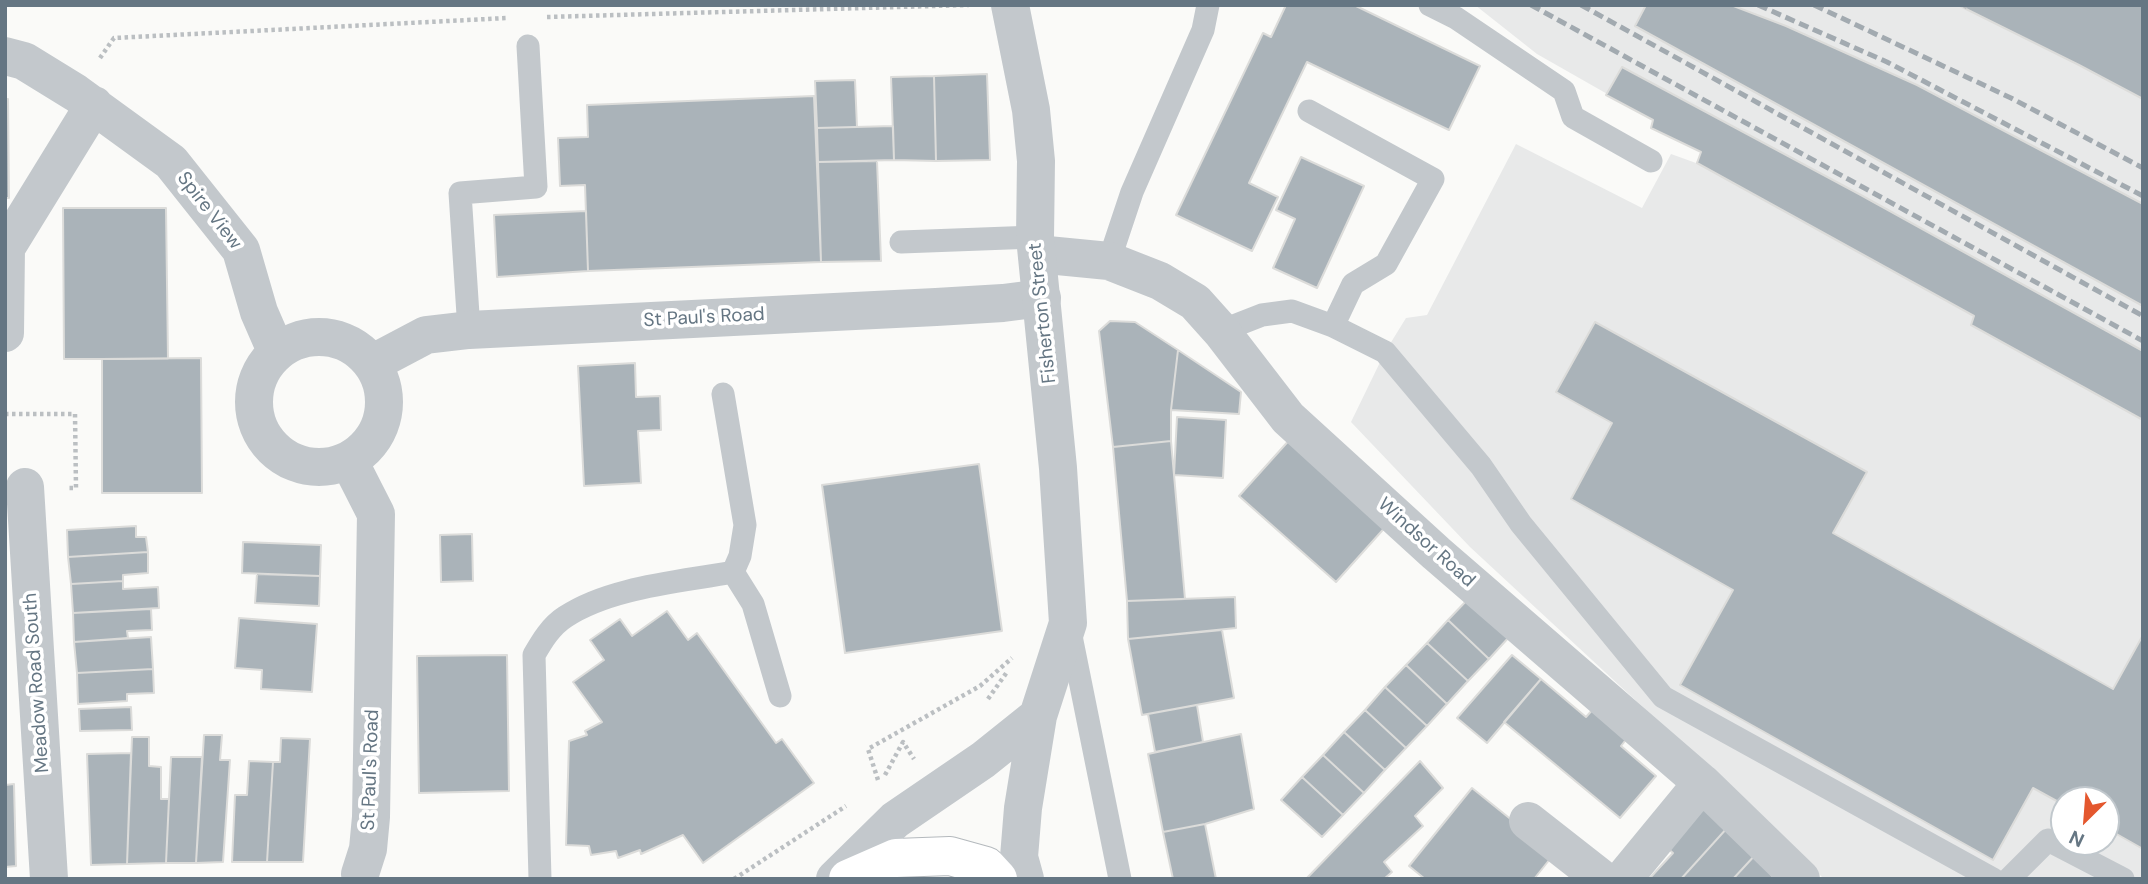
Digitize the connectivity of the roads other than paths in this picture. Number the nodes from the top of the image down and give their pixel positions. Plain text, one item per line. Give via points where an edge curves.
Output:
1 (1010, 5) edge
2 (1208, 5) edge
3 (1430, 5) edge
4 (528, 46) dead end
5 (5, 56) edge
6 (94, 105) junction
7 (1309, 111) dead end
8 (1651, 160) dead end
9 (901, 242) dead end
10 (1036, 246) junction
11 (1109, 261) junction
12 (1042, 298) junction
13 (1333, 326) junction
14 (469, 330) junction
15 (1221, 331) junction
16 (5, 333) edge
17 (276, 351) junction
18 (373, 363) junction
19 (723, 394) dead end
20 (349, 461) junction
21 (25, 487) road end
22 (733, 572) junction
23 (1068, 623) junction
24 (780, 696) dead end
25 (1038, 716) junction
26 (1702, 783) junction
27 (1528, 821) dead end
28 (360, 877) edge
29 (50, 879) edge
30 (540, 879) edge
31 (835, 879) edge
32 (848, 879) edge
33 (998, 879) edge
34 (1025, 879) edge
35 (1120, 879) edge
36 (1602, 879) edge
37 (1623, 879) edge
38 (1801, 879) edge
39 (1993, 879) edge
40 (2009, 879) edge
41 (2123, 879) edge

1 - 10 street, Fisherton Street via 1031,110
2 - 11 lane via 1203,30 1132,192
3 - 8 lane via 1457,18 1564,92 1573,117
4 - 14 lane via 536,187 460,193
5 - 6 street, Spire View via 24,61
6 - 16 street via 6,248
6 - 17 street, Spire View via 171,162 241,250
7 - 13 lane via 1433,178 1386,264 1353,284
9 - 10 lane
10 - 11 street, Windsor Road
10 - 12 street, Fisherton Street
11 - 15 street, Windsor Road via 1180,291
12 - 14 street, St Paul's Road
12 - 23 street, Fisherton Street
13 - 15 lane via 1292,311 1262,315
13 - 39 lane via 1385,352 1482,466 1521,524 1662,697
14 - 18 street, St Paul's Road via 426,335
15 - 26 street, Windsor Road via 1288,418
17 - 18 street via 295,340 316,336 358,348
17 - 20 street via 255,387 259,428 271,446 307,467
18 - 20 street via 384,389 383,417 365,450
19 - 22 lane via 744,525
20 - 28 street, St Paul's Road via 376,514 371,817
21 - 29 street, Meadow Road South
22 - 24 lane via 753,604
22 - 30 lane via 603,599 565,617 544,637 534,654
23 - 25 street, Fisherton Street
23 - 35 lane, Fisherton Street
25 - 31 street via 895,820
25 - 34 street, Fisherton Street via 1019,857
26 - 37 street
26 - 38 street, Windsor Road
27 - 36 street
32 - 33 highway via 896,858 950,856 986,866
40 - 41 lane via 2048,840

